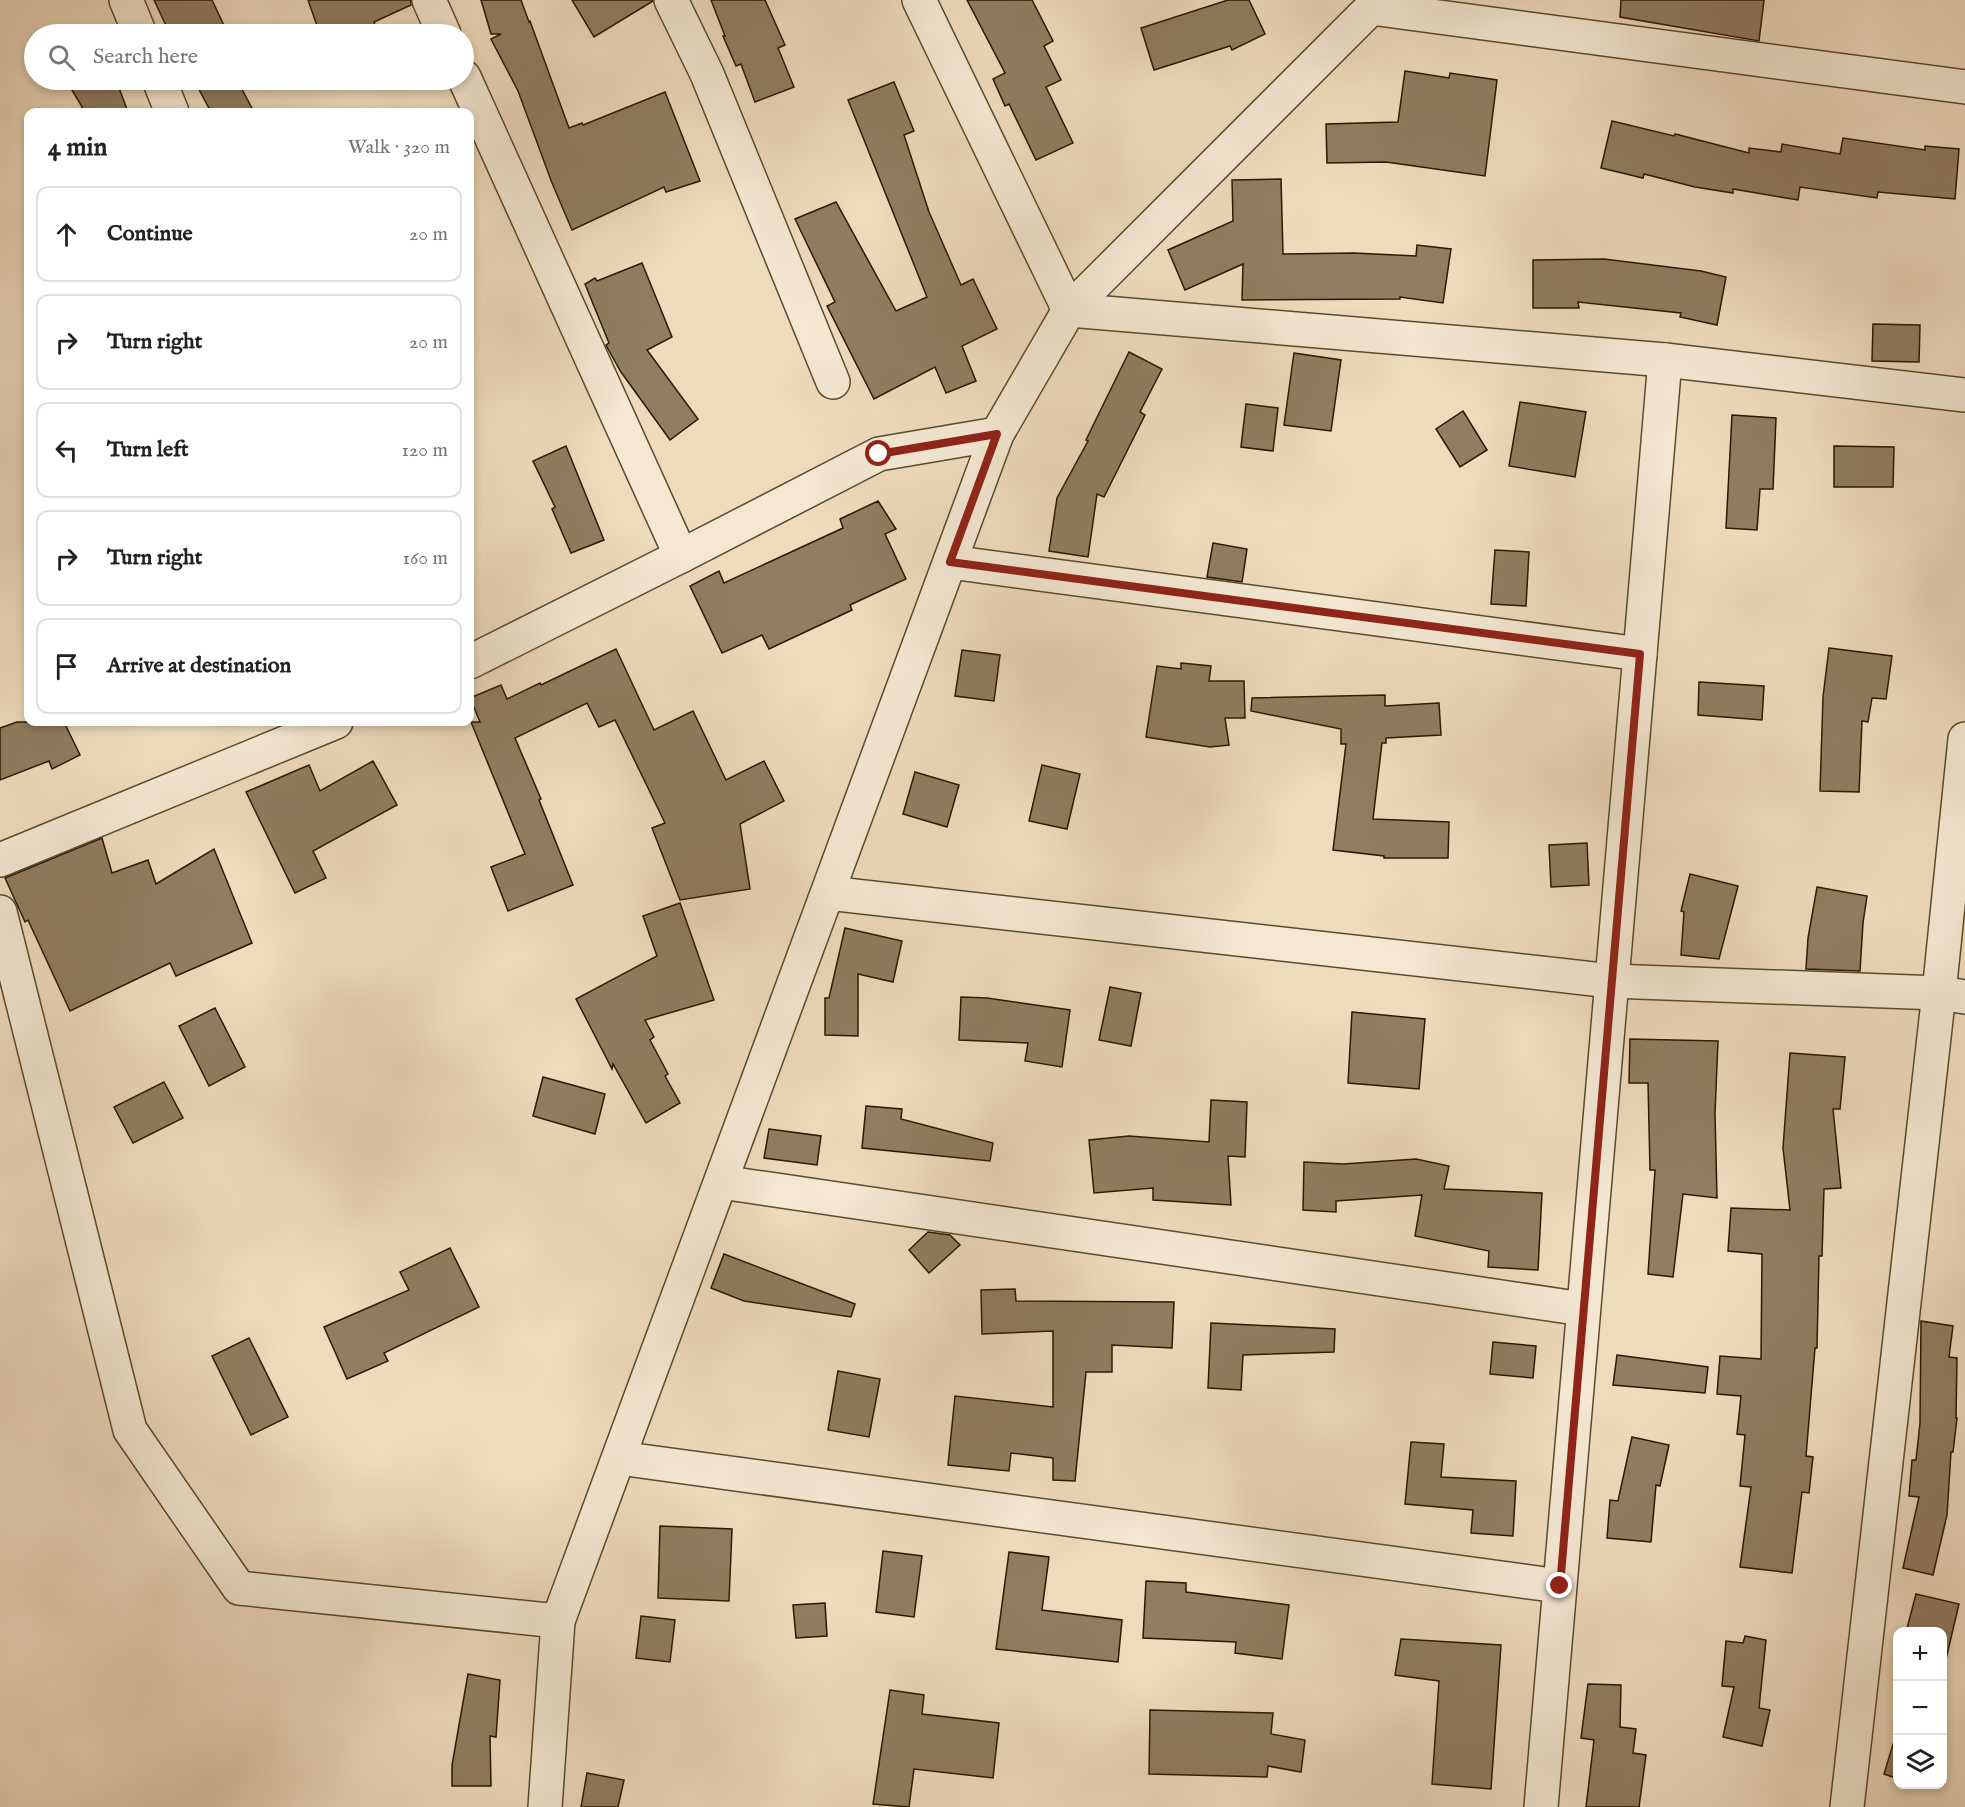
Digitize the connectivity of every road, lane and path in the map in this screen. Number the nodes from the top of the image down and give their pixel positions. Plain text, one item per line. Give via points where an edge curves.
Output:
1 (126, 0) edge
2 (429, 0) edge
3 (671, 0) edge
4 (919, 0) edge
5 (1371, 4) edge
6 (136, 24) edge
7 (440, 24) edge
8 (1965, 87) edge
9 (163, 90) edge
10 (470, 90) edge
11 (170, 108) edge
12 (1069, 310) junction
13 (1665, 360) junction
14 (833, 382) dead end
15 (1965, 395) edge
16 (997, 434) junction
17 (681, 556) junction
18 (950, 562) junction
19 (1640, 654) junction
20 (474, 660) edge
21 (326, 726) edge
22 (1965, 739) edge
23 (0, 860) edge
24 (828, 894) junction
25 (0, 912) edge
26 (1611, 981) junction
27 (1952, 995) edge
28 (721, 1182) junction
29 (1583, 1309) junction
30 (619, 1458) junction
31 (1560, 1586) junction
32 (558, 1621) junction
33 (544, 1807) edge
34 (1541, 1807) edge
35 (1847, 1807) edge

1 - 6 street
2 - 7 street
3 - 14 street via 707,74
4 - 12 street
5 - 8 street
5 - 12 street
9 - 11 street
10 - 17 street
12 - 13 street
12 - 16 street
13 - 15 street
13 - 19 street
16 - 17 street via 879,454
16 - 18 street
17 - 20 street
18 - 19 street
18 - 24 street
19 - 26 street
21 - 23 street
22 - 27 street
24 - 26 street
24 - 28 street
25 - 32 street via 130,1430 239,1588
26 - 27 street
26 - 29 street
27 - 35 street
28 - 29 street
28 - 30 street
29 - 31 street
30 - 31 street
30 - 32 street
31 - 34 street
32 - 33 street

